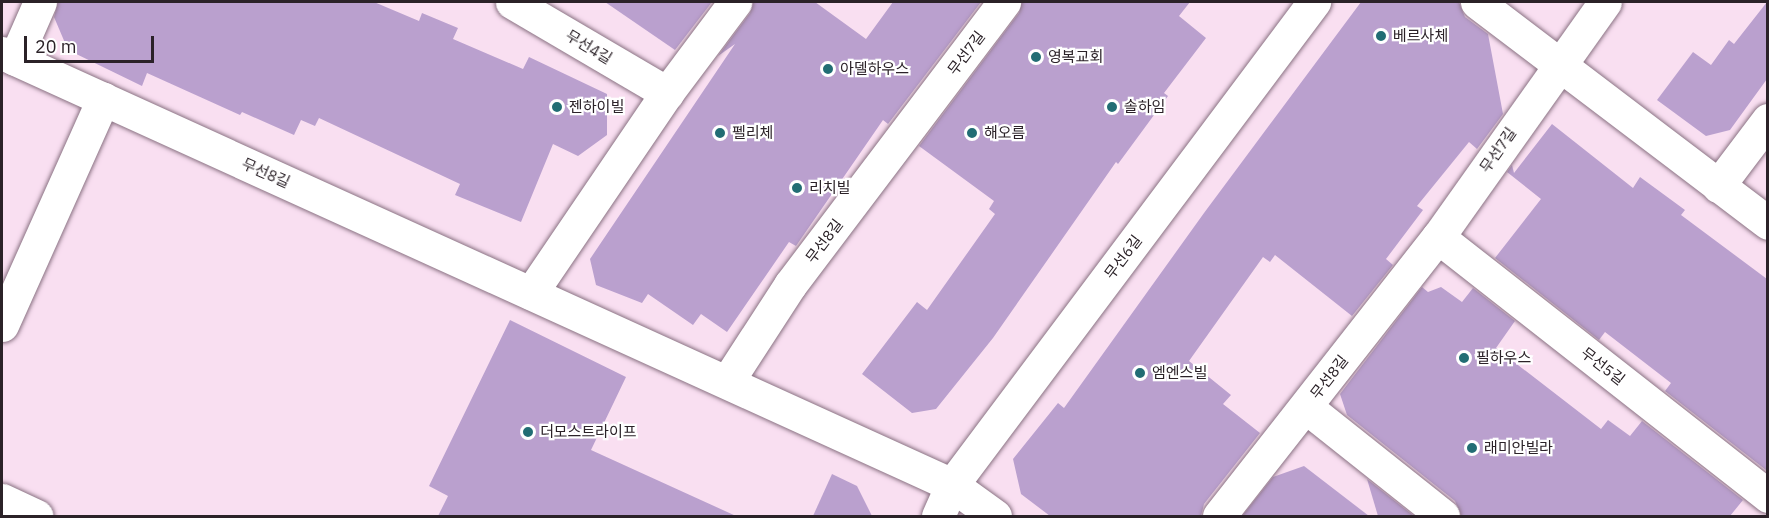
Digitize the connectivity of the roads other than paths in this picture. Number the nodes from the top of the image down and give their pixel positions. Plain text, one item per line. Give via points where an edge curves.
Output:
1 (40, 2) edge
2 (512, 2) edge
3 (735, 2) edge
4 (1004, 2) edge
5 (1314, 2) edge
6 (1477, 2) edge
7 (1605, 2) edge
8 (8, 56) edge
9 (1559, 64) junction
10 (667, 93) junction
11 (103, 99) junction
12 (928, 104) joint
13 (1767, 120) edge
14 (1718, 186) junction
15 (1767, 223) edge
16 (1438, 237) junction
17 (531, 293) junction
18 (2, 325) edge
19 (727, 382) junction
20 (1306, 407) junction
21 (952, 485) junction
22 (1767, 496) edge
23 (2, 500) edge
24 (37, 516) edge
25 (938, 516) edge
26 (995, 516) edge
27 (1219, 516) edge
28 (1443, 516) edge

1 - 8 street
2 - 10 street, 무선4길
3 - 10 street
4 - 12 street, 무선7길
5 - 21 street, 무선6길
6 - 9 street
7 - 9 street, 무선7길
8 - 11 street, 무선8길
9 - 14 street
9 - 16 street, 무선7길
10 - 17 street
11 - 17 street, 무선8길
11 - 18 street
12 - 19 street, 무선8길 via 790,285
13 - 14 street
14 - 15 street
16 - 20 street, 무선8길
16 - 22 street, 무선5길
17 - 19 street, 무선8길
19 - 21 street, 무선8길
20 - 27 street, 무선8길
20 - 28 street
21 - 25 street, 무선6길
21 - 26 street, 무선8길
23 - 24 street

